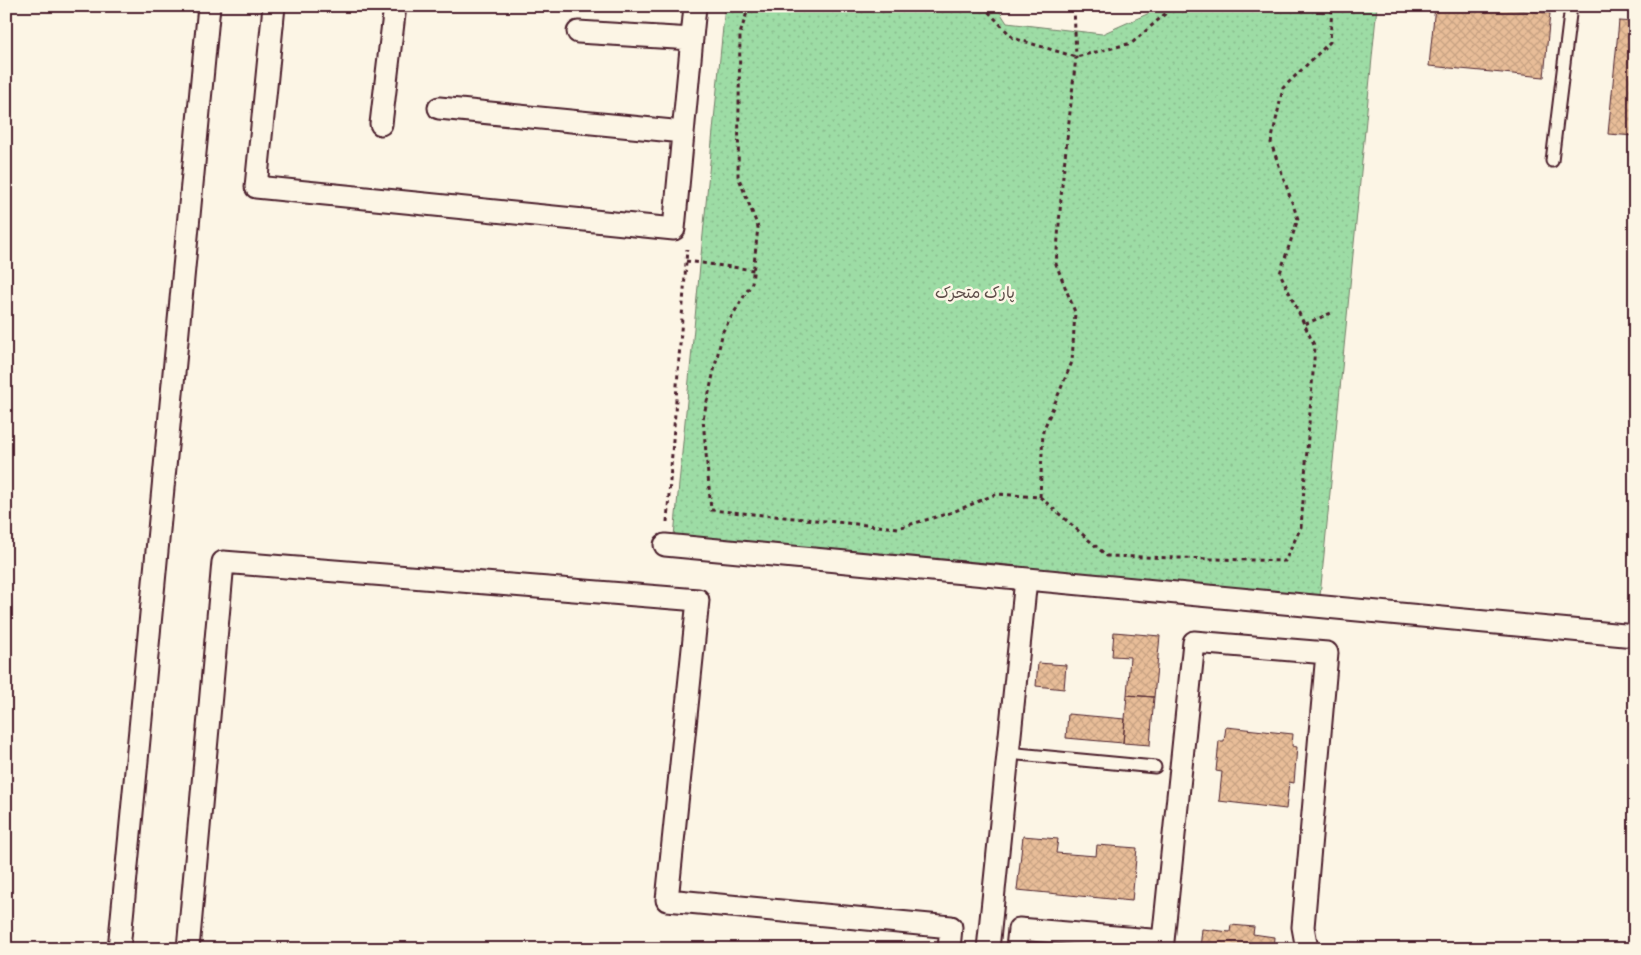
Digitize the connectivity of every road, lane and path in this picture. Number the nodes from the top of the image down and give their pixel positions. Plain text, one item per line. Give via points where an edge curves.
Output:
1 (209, 6) edge
2 (274, 6) edge
3 (395, 6) edge
4 (695, 6) edge
5 (749, 6) edge
6 (983, 6) edge
7 (1074, 6) edge
8 (1174, 6) edge
9 (1332, 6) edge
10 (1571, 6) edge
11 (578, 32) dead end
12 (692, 39) junction
13 (1076, 57) junction
14 (439, 108) dead end
15 (381, 124) dead end
16 (683, 132) junction
17 (1552, 161) dead end
18 (687, 242) dead end
19 (686, 261) junction
20 (754, 270) junction
21 (1331, 313) dead end
22 (1305, 324) junction
23 (1040, 497) junction
24 (665, 545) joint
25 (1026, 579) junction
26 (1635, 636) edge
27 (1008, 753) junction
28 (1155, 767) dead end
29 (1083, 942) edge
30 (119, 949) edge
31 (188, 949) edge
32 (949, 949) edge
33 (988, 949) edge
34 (1017, 949) edge
35 (1307, 949) edge

1 - 30 street
2 - 16 street via 256,187 674,229
3 - 15 street
4 - 12 street
5 - 20 path via 740,34 738,176 758,227
6 - 13 path via 1013,38
7 - 13 path
8 - 13 path via 1132,43
9 - 22 path via 1330,42 1283,88 1271,143 1298,219 1280,273
10 - 17 lane
11 - 12 street
12 - 16 street
13 - 23 path via 1056,264 1075,312 1072,362 1043,431
14 - 16 street
18 - 19 path
19 - 20 path
19 - 24 path
20 - 23 path via 752,283 723,331 703,419 711,510 898,528 953,512 996,494
21 - 22 path
22 - 23 path via 1316,347 1301,527 1285,561 1107,556
24 - 25 street
25 - 26 street
25 - 27 street
27 - 28 lane
27 - 33 street
29 - 34 street via 1019,929
29 - 35 street via 1163,941 1194,642 1326,653 1303,927
31 - 32 street via 223,562 698,600 667,900 951,927

